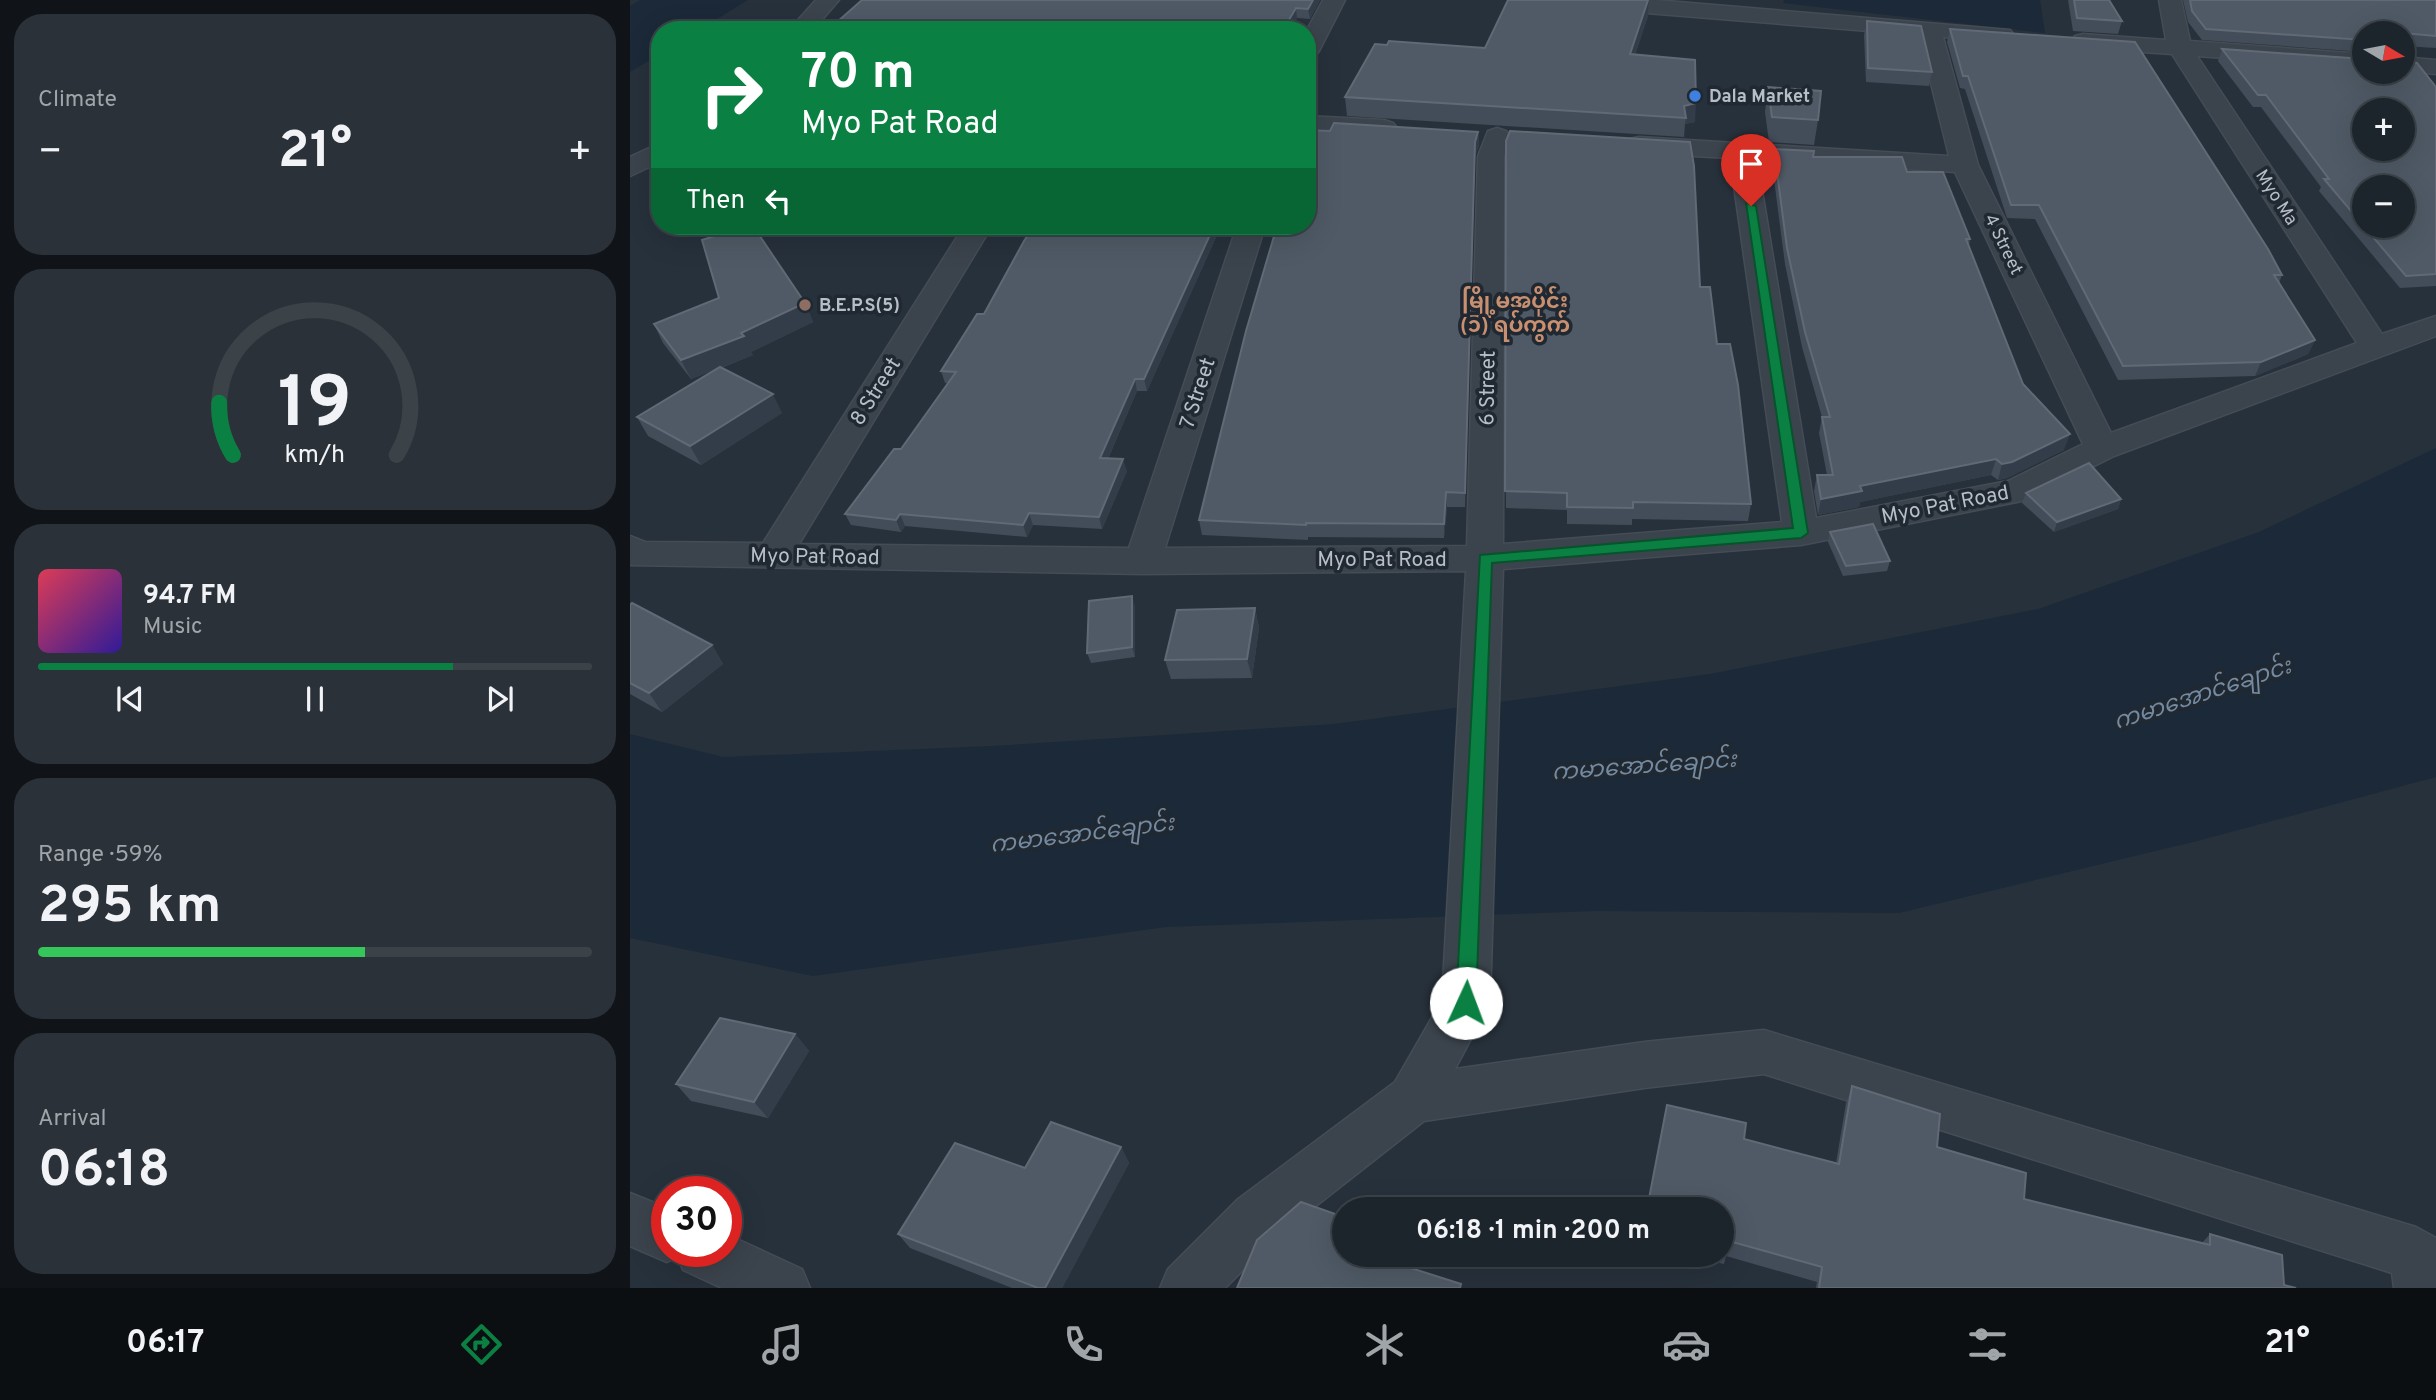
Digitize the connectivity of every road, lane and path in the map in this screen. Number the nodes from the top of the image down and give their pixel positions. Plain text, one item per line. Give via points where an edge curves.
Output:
1 (828, 0) edge
2 (1334, 0) edge
3 (1571, 0) edge
4 (2170, 0) edge
5 (1740, 7) edge
6 (808, 21) edge
7 (1930, 30) junction
8 (1316, 34) edge
9 (2027, 37) edge
10 (2055, 39) edge
11 (2179, 47) junction
12 (2352, 60) edge
13 (2415, 65) edge
14 (2436, 67) edge
15 (1316, 125) edge
16 (1402, 130) edge
17 (1497, 136) dead end
18 (1620, 143) edge
19 (1742, 151) junction
20 (651, 156) edge
21 (1965, 165) junction
22 (630, 168) edge
23 (972, 235) edge
24 (1248, 235) edge
25 (2436, 325) edge
26 (2375, 347) junction
27 (2102, 448) junction
28 (1801, 533) junction
29 (630, 548) edge
30 (773, 556) junction
31 (1485, 558) junction
32 (1143, 561) junction
33 (1413, 1099) junction
34 (630, 1219) edge
35 (651, 1228) edge
36 (737, 1267) edge
37 (2418, 1271) edge
38 (783, 1288) edge
39 (1187, 1288) edge

1 - 6 street
2 - 8 street
3 - 5 street
4 - 11 street
5 - 7 street
7 - 9 street
7 - 21 street, 4 Street
10 - 11 street
11 - 12 street
11 - 26 street, Myo Ma
13 - 14 street
15 - 16 street
17 - 31 street, 6 Street via 1491,156
18 - 19 street
19 - 21 street
19 - 28 street
20 - 22 street
21 - 27 street, 4 Street
23 - 30 street, 8 Street
24 - 32 street, 7 Street
25 - 26 street, Myo Pat Road
26 - 27 street, Myo Pat Road
27 - 28 street, Myo Pat Road via 2017,491
28 - 31 street, Myo Pat Road
29 - 30 street, Myo Pat Road via 635,554
30 - 32 street, Myo Pat Road
31 - 32 street, Myo Pat Road
31 - 33 street, 6 Street via 1466,1003
33 - 37 street via 1764,1052
33 - 39 street via 1256,1219
34 - 35 street
36 - 38 street

